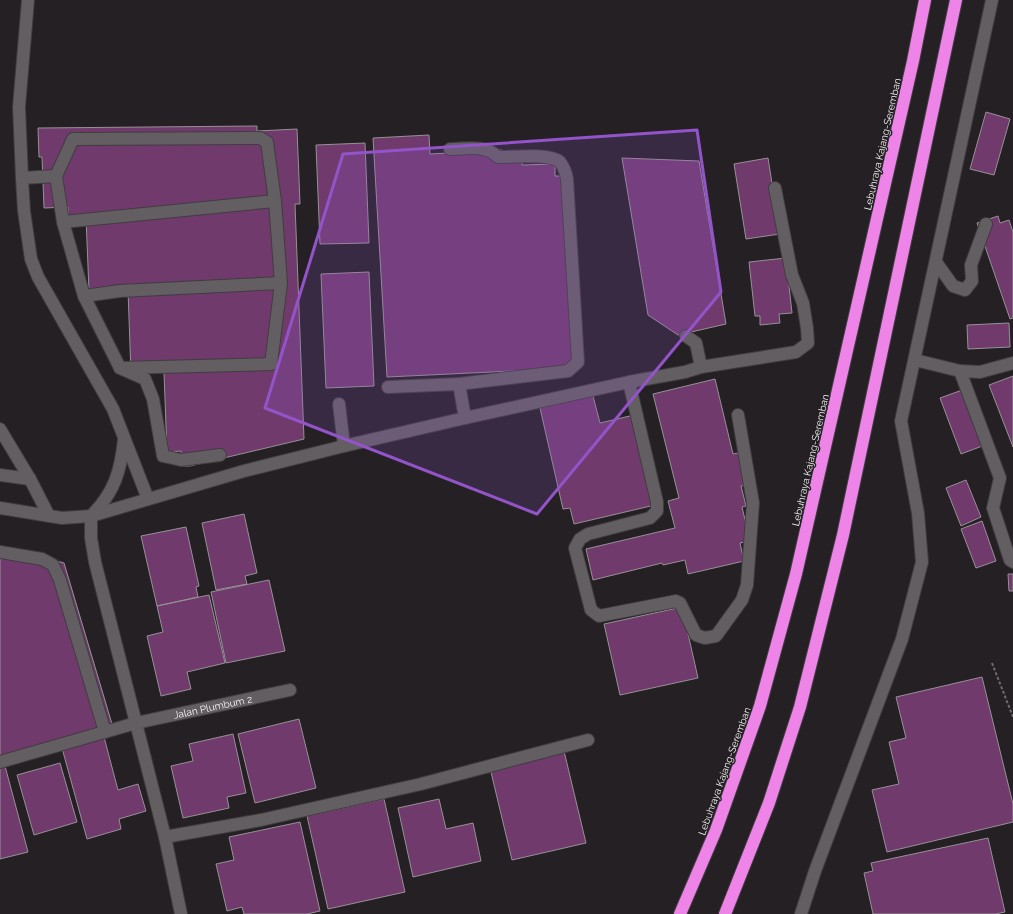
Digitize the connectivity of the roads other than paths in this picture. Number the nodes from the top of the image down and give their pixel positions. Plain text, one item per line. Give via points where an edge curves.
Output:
1 (28, 0) edge
2 (925, 0) edge
3 (956, 0) edge
4 (992, 0) edge
5 (450, 149) dead end
6 (56, 176) junction
7 (22, 178) junction
8 (775, 188) dead end
9 (275, 201) junction
10 (63, 222) junction
11 (986, 224) dead end
12 (936, 262) junction
13 (282, 283) junction
14 (84, 296) junction
15 (686, 336) dead end
16 (915, 360) junction
17 (1013, 363) edge
18 (120, 368) junction
19 (700, 368) junction
20 (960, 372) junction
21 (629, 382) junction
22 (459, 384) junction
23 (388, 387) dead end
24 (339, 404) dead end
25 (738, 415) dead end
26 (465, 418) junction
27 (0, 429) edge
28 (125, 437) junction
29 (344, 446) junction
30 (220, 455) dead end
31 (0, 475) edge
32 (30, 479) junction
33 (148, 499) junction
34 (0, 508) edge
35 (49, 516) junction
36 (91, 516) junction
37 (0, 552) edge
38 (1013, 562) edge
39 (290, 690) dead end
40 (136, 723) junction
41 (105, 732) junction
42 (588, 740) dead end
43 (0, 762) edge
44 (165, 837) junction
45 (181, 914) edge
46 (680, 914) edge
47 (725, 914) edge
48 (801, 914) edge

1 - 7 street via 20,107
2 - 46 highway, Lebuhraya Kajang-Seremban via 796,574 760,706 716,830
3 - 47 highway via 843,535 805,685 769,803
4 - 12 street
5 - 22 street via 484,148 492,150 498,157 550,157 559,162 565,170 578,362 568,371
6 - 7 street
6 - 9 street via 74,139 260,138 267,142
6 - 10 street
7 - 28 street via 31,259 38,276 113,409
8 - 19 street via 792,275 803,303 808,343 796,352
9 - 10 street
9 - 13 street
10 - 14 street
11 - 12 street via 972,265 972,281 965,290 953,286
12 - 16 street
13 - 14 street
13 - 18 street via 271,364
14 - 18 street
15 - 19 street via 696,343
16 - 20 street
16 - 48 street via 901,421 918,513 922,562 902,639 814,871
17 - 20 street via 980,372
18 - 30 street via 145,379 152,399 163,456 181,460
19 - 21 street
20 - 38 street via 1000,478 993,508 1010,560
21 - 25 street via 657,511 650,518 588,534 580,539 575,548 591,610 599,616 676,601 684,609 696,635 705,638 716,636 727,623 742,600 747,584 753,503
21 - 26 street
22 - 23 street
22 - 26 street
24 - 29 street
26 - 29 street
27 - 32 street
28 - 33 street
28 - 36 street via 122,460 114,482 104,502
29 - 33 street
31 - 32 street
32 - 35 street
33 - 36 street
34 - 35 street
35 - 36 street
36 - 40 street via 95,562
37 - 41 street via 42,559 53,565 60,580
39 - 40 street, Jalan Plumbum 2
40 - 41 street, Jalan Plumbum 2
40 - 44 street
41 - 43 street, Jalan Plumbum 2
42 - 44 street via 421,784 261,820
44 - 45 street

